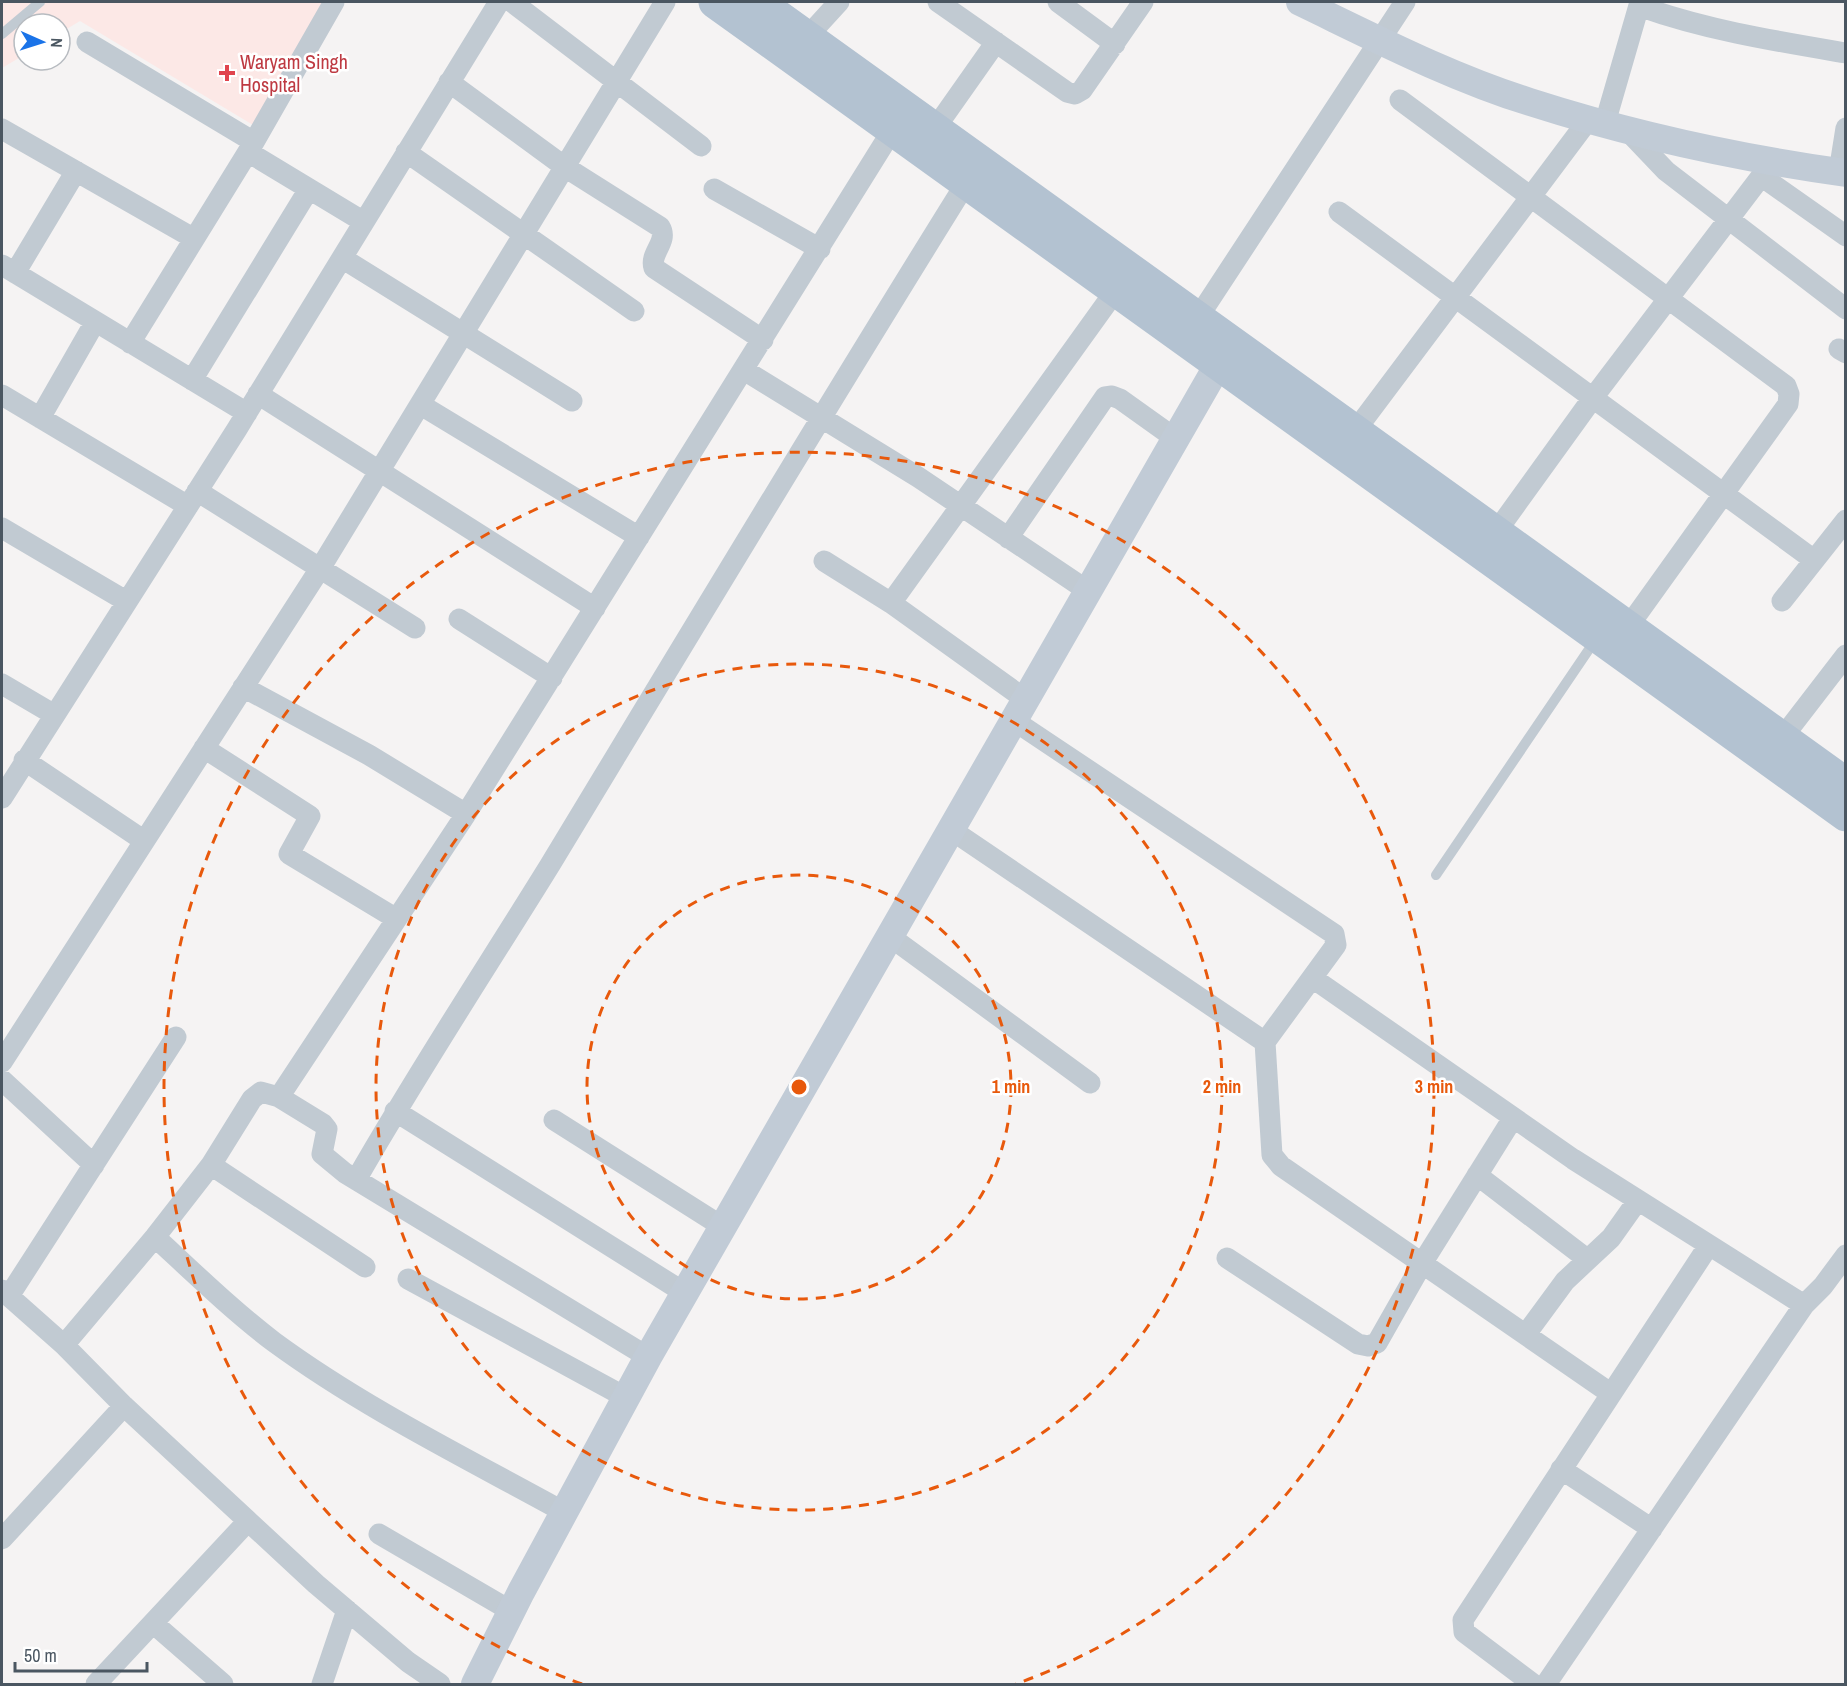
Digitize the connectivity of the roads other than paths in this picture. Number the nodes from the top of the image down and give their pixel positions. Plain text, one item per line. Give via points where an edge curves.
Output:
1 (40, 2) edge
2 (334, 2) edge
3 (499, 2) edge
4 (512, 2) edge
5 (665, 2) edge
6 (715, 2) edge
7 (758, 2) edge
8 (839, 2) edge
9 (938, 2) edge
10 (1058, 2) edge
11 (1143, 2) edge
12 (1300, 2) edge
13 (1405, 2) edge
14 (1639, 4) edge
15 (2, 34) edge
16 (807, 37) junction
17 (1380, 41) junction
18 (87, 42) dead end
19 (996, 42) junction
20 (1116, 44) junction
21 (1845, 53) edge
22 (617, 81) junction
23 (449, 82) junction
24 (1400, 100) dead end
25 (1607, 124) junction
26 (1845, 128) edge
27 (2, 129) edge
28 (893, 129) junction
29 (934, 130) junction
30 (701, 146) dead end
31 (251, 147) junction
32 (406, 152) junction
33 (565, 167) junction
34 (1767, 169) junction
35 (76, 171) junction
36 (1842, 173) edge
37 (966, 183) junction
38 (309, 189) junction
39 (714, 189) dead end
40 (1530, 198) junction
41 (1339, 212) dead end
42 (1728, 220) junction
43 (364, 222) junction
44 (525, 233) junction
45 (1845, 236) edge
46 (193, 238) junction
47 (820, 249) junction
48 (342, 258) junction
49 (8, 269) edge
50 (1116, 290) junction
51 (1455, 298) junction
52 (1667, 299) junction
53 (1845, 309) edge
54 (634, 311) dead end
55 (1197, 319) junction
56 (95, 322) junction
57 (464, 334) junction
58 (763, 340) junction
59 (130, 343) junction
60 (1225, 353) junction
61 (744, 370) junction
62 (192, 380) junction
63 (258, 394) junction
64 (2, 395) edge
65 (1592, 399) junction
66 (572, 401) dead end
67 (421, 405) junction
68 (247, 413) junction
69 (821, 416) junction
70 (40, 418) junction
71 (1355, 431) junction
72 (1176, 439) junction
73 (379, 473) junction
74 (1723, 495) junction
75 (192, 498) junction
76 (961, 506) junction
77 (1845, 520) edge
78 (2, 528) edge
79 (1496, 532) junction
80 (639, 537) junction
81 (1008, 537) junction
82 (1814, 560) junction
83 (824, 561) dead end
84 (321, 567) junction
85 (1088, 591) junction
86 (126, 601) junction
87 (1782, 601) dead end
88 (891, 603) junction
89 (595, 608) junction
90 (459, 619) dead end
91 (1628, 627) junction
92 (415, 628) dead end
93 (1597, 637) junction
94 (1845, 655) edge
95 (552, 678) junction
96 (2, 684) edge
97 (243, 687) junction
98 (1019, 710) junction
99 (53, 714) junction
100 (1782, 738) junction
101 (204, 748) junction
102 (24, 760) junction
103 (1845, 784) edge
104 (2, 798) edge
105 (466, 814) junction
106 (1845, 815) edge
107 (950, 829) junction
108 (143, 840) junction
109 (1436, 875) dead end
110 (395, 918) junction
111 (888, 935) junction
112 (1314, 979) junction
113 (176, 1037) dead end
114 (1265, 1042) junction
115 (2, 1062) edge
116 (2, 1080) edge
117 (1090, 1083) dead end
118 (279, 1097) junction
119 (395, 1111) junction
120 (1514, 1118) junction
121 (554, 1120) dead end
122 (211, 1164) junction
123 (94, 1165) junction
124 (1477, 1175) junction
125 (356, 1180) junction
126 (1638, 1200) junction
127 (723, 1227) junction
128 (155, 1237) junction
129 (1709, 1245) junction
130 (1845, 1255) edge
131 (1227, 1258) dead end
132 (1587, 1259) junction
133 (1423, 1262) junction
134 (365, 1267) dead end
135 (408, 1279) dead end
136 (5, 1293) edge
137 (685, 1293) junction
138 (1804, 1305) junction
139 (1526, 1334) junction
140 (64, 1345) junction
141 (648, 1357) junction
142 (1610, 1393) junction
143 (627, 1398) junction
144 (124, 1406) junction
145 (1561, 1469) junction
146 (564, 1512) junction
147 (248, 1521) junction
148 (1652, 1529) junction
149 (379, 1534) dead end
150 (2, 1539) edge
151 (347, 1610) junction
152 (511, 1611) junction
153 (153, 1623) junction
154 (1548, 1683) edge
155 (96, 1684) edge
156 (222, 1684) edge
157 (322, 1684) edge
158 (440, 1684) edge
159 (475, 1684) edge

1 - 15 lane
2 - 31 street
3 - 23 street
4 - 22 street
5 - 22 street
6 - 28 main road
7 - 16 main road
8 - 16 street
9 - 19 street
10 - 20 street
11 - 20 street
12 - 17 street
13 - 17 street
14 - 21 street via 1678,20 1743,36
14 - 25 street
16 - 29 main road
17 - 25 street via 1529,102
17 - 55 street
18 - 31 street
19 - 20 street via 1066,92 1075,94
19 - 29 street
22 - 30 street
22 - 33 street
23 - 32 street
23 - 33 street
24 - 40 street
25 - 34 street
25 - 40 street
25 - 42 street
26 - 36 street
27 - 35 street
28 - 37 main road
28 - 47 street
29 - 55 main road
31 - 38 street
31 - 46 street
32 - 43 street
32 - 44 street
33 - 44 street
33 - 58 street via 660,227 662,240 653,257 654,268
34 - 36 street
34 - 42 street
34 - 45 street
35 - 46 street
35 - 49 street
37 - 50 main road
37 - 69 street
38 - 43 street
38 - 62 street
39 - 47 street
40 - 51 street
40 - 52 street
41 - 51 street
42 - 52 street
42 - 53 street
43 - 48 street
44 - 54 street
44 - 57 street
46 - 59 street
47 - 58 street
48 - 57 street
48 - 63 street
49 - 56 street
50 - 60 main road
50 - 76 street
51 - 65 street
51 - 71 street
52 - 65 street
52 - 74 street via 1786,386 1789,394 1788,404
55 - 60 main road
56 - 59 street
56 - 70 street
57 - 66 street
57 - 67 street
58 - 61 street
59 - 62 street
60 - 71 main road
60 - 72 street
60 - 93 main road
61 - 69 street
61 - 80 street
62 - 68 street
63 - 68 street
63 - 73 street
64 - 70 street
65 - 74 street
65 - 79 street
67 - 73 street
67 - 80 street
68 - 75 street
69 - 76 street
69 - 119 street via 548,868
70 - 75 street
71 - 79 main road
72 - 81 street via 1120,399 1105,397
72 - 85 street
73 - 84 street
73 - 89 street
74 - 82 street
74 - 91 street
75 - 84 street
75 - 86 street
76 - 81 street
76 - 88 street
77 - 82 street
78 - 86 street
79 - 91 main road
80 - 89 street
81 - 85 street
82 - 87 street
83 - 88 street
84 - 92 street
84 - 97 street
85 - 98 street
86 - 99 street
88 - 98 street
89 - 95 street
90 - 95 street
91 - 100 main road
93 - 106 main road
93 - 109 lane
94 - 100 street
95 - 105 street
96 - 99 street
97 - 101 street
97 - 105 street via 369,755
98 - 107 street
98 - 112 street via 1334,934 1336,945
99 - 102 street
100 - 103 main road
101 - 108 street
101 - 110 street via 310,816 289,854
102 - 104 street
102 - 108 street
105 - 110 street
107 - 111 street
107 - 114 street
108 - 115 street
110 - 118 street
111 - 117 street
111 - 127 street
112 - 114 street
112 - 120 street
113 - 123 street
114 - 133 street via 1272,1155 1281,1166
116 - 123 street
118 - 122 street via 256,1094
118 - 125 street via 327,1129 322,1154
119 - 125 street
119 - 137 street
120 - 124 street
120 - 126 street
121 - 127 street
122 - 128 street
122 - 134 street
123 - 136 street
124 - 132 street
124 - 133 street
125 - 141 street
126 - 129 street
126 - 132 street via 1611,1238
127 - 137 street
128 - 140 street
128 - 146 street via 273,1341 339,1386
129 - 138 street
129 - 142 street
130 - 138 street
131 - 133 street via 1358,1344 1368,1346 1377,1343
132 - 139 street via 1565,1281
133 - 139 street
135 - 143 street
136 - 140 street
137 - 141 street
138 - 148 street
139 - 142 street
140 - 144 street
141 - 143 street
142 - 145 street
143 - 146 street
144 - 147 street
144 - 150 street
145 - 148 street
145 - 154 street via 1461,1626 1464,1632
146 - 152 street
147 - 151 street
147 - 153 street
148 - 154 street
149 - 152 street
151 - 157 street
151 - 158 street
152 - 159 street
153 - 155 street
153 - 156 street

